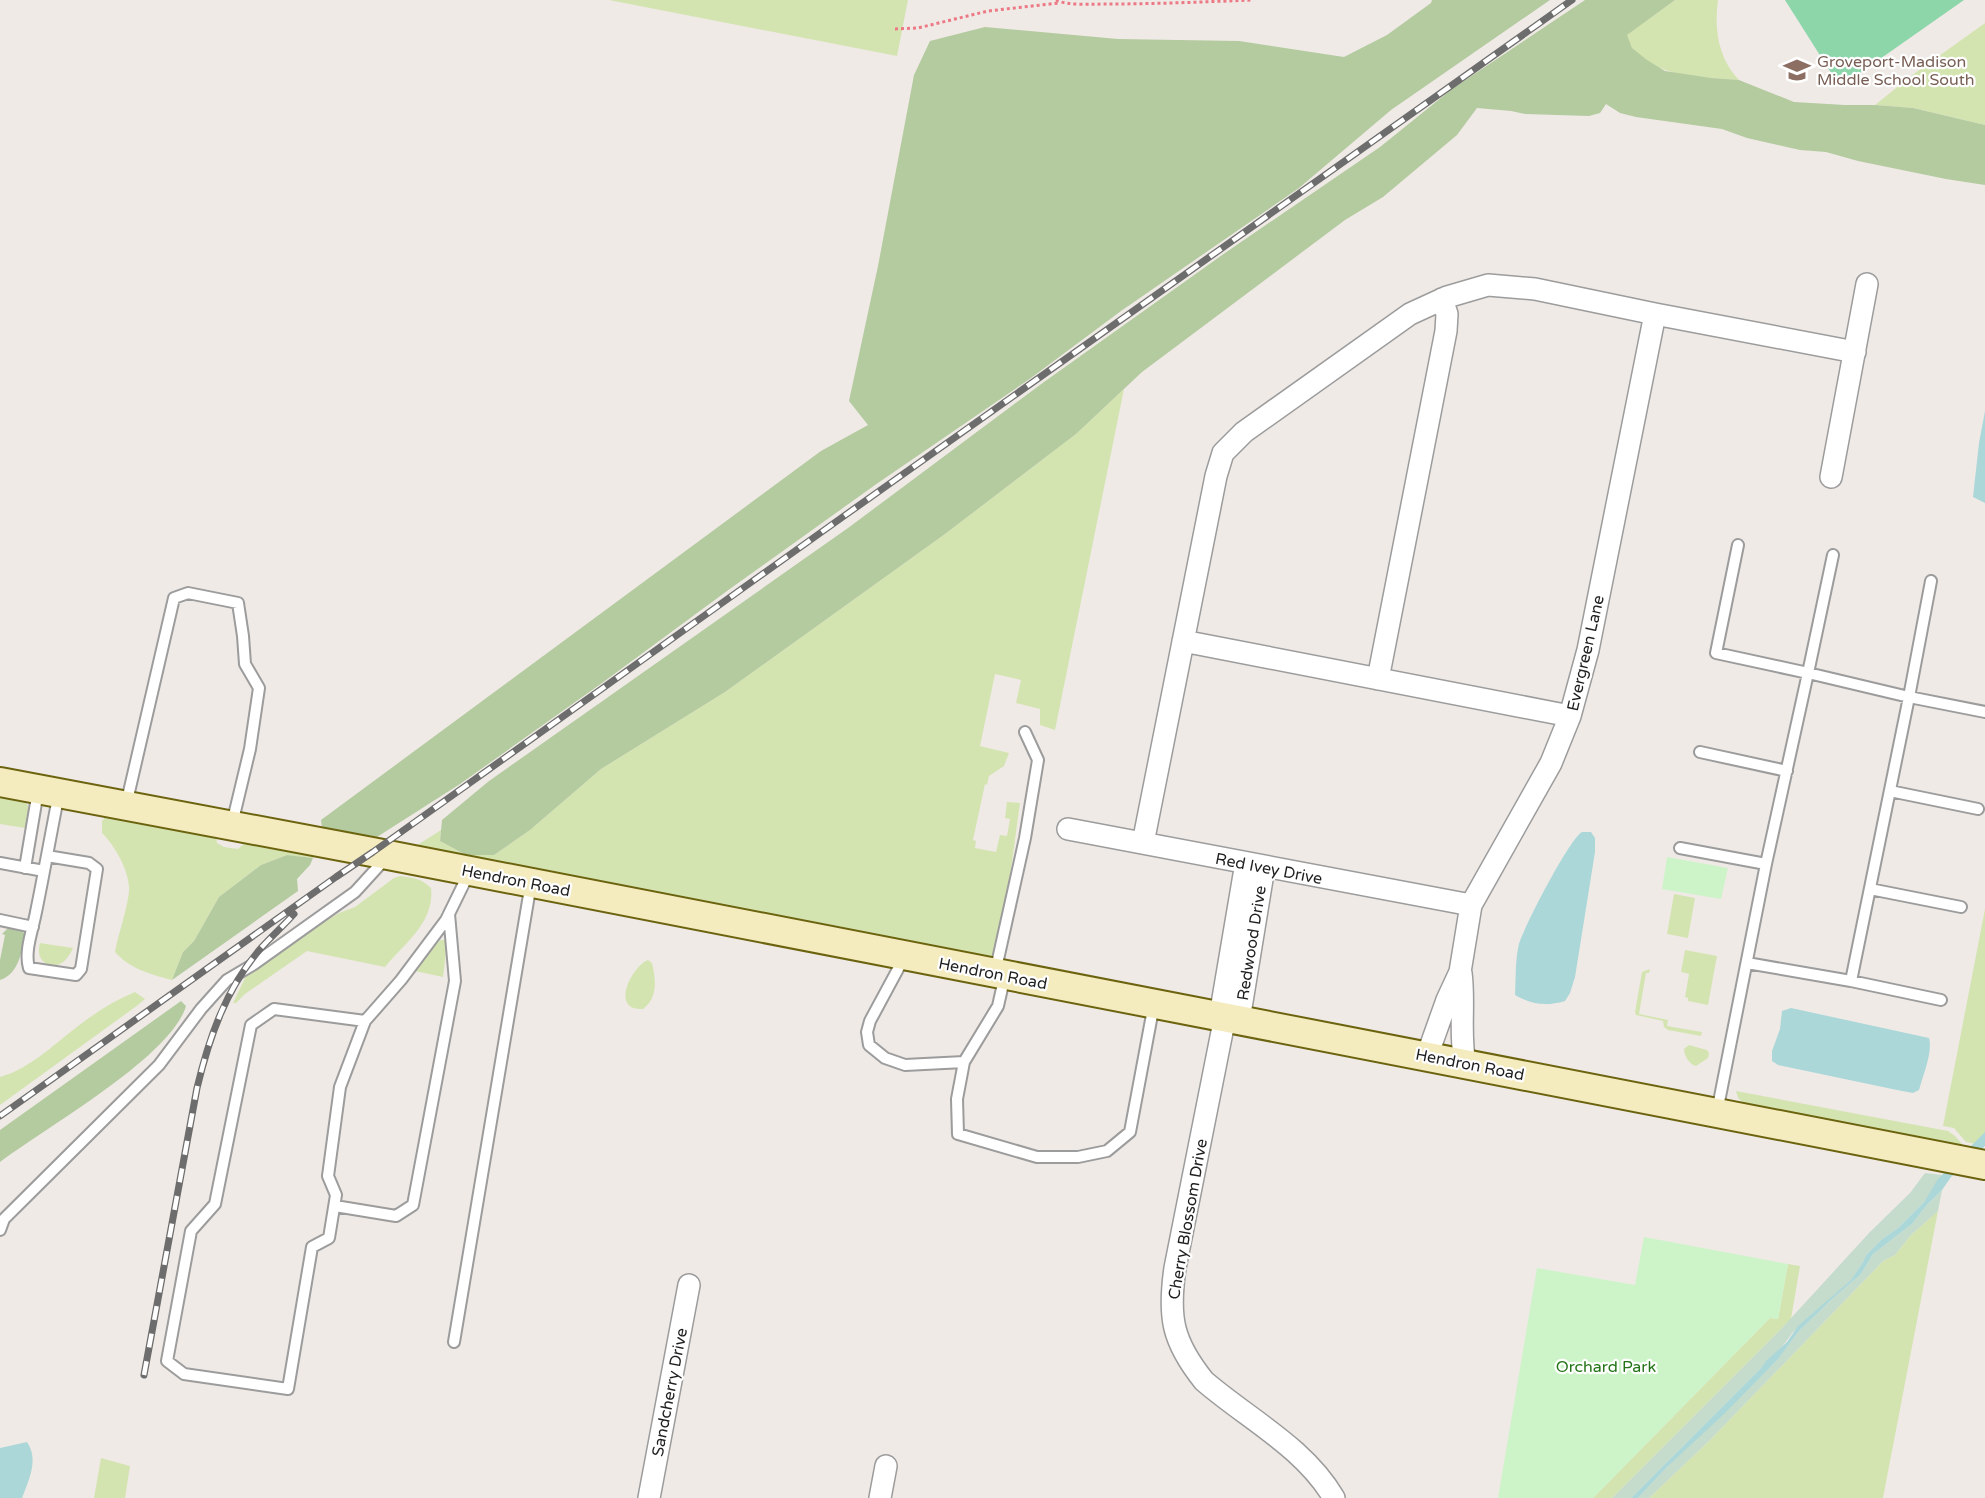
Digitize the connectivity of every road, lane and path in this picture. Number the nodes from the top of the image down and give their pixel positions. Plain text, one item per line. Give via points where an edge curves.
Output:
1 (1056, 0) edge
2 (1251, 0) edge
3 (1061, 3) junction
4 (895, 29) dead end
5 (1867, 284) dead end
6 (1442, 299) junction
7 (1655, 314) junction
8 (1855, 352) junction
9 (1831, 477) dead end
10 (1738, 545) dead end
11 (1833, 555) dead end
12 (1931, 581) dead end
13 (1183, 641) junction
14 (1808, 673) junction
15 (1378, 679) junction
16 (1909, 696) junction
17 (1985, 712) edge
18 (1570, 716) junction
19 (1025, 732) dead end
20 (1700, 752) dead end
21 (1786, 771) junction
22 (0, 782) edge
23 (1890, 790) junction
24 (49, 791) junction
25 (126, 806) junction
26 (1978, 809) dead end
27 (231, 826) junction
28 (1068, 829) dead end
29 (1143, 843) junction
30 (1680, 848) dead end
31 (388, 855) junction
32 (47, 856) junction
33 (0, 863) edge
34 (1766, 864) junction
35 (1255, 865) junction
36 (25, 868) junction
37 (44, 871) junction
38 (470, 871) junction
39 (531, 883) junction
40 (1870, 889) junction
41 (1471, 905) junction
42 (1961, 907) dead end
43 (449, 914) junction
44 (0, 920) edge
45 (33, 927) junction
46 (906, 956) junction
47 (1747, 963) junction
48 (1460, 972) junction
49 (1000, 974) junction
50 (1851, 981) junction
51 (1941, 1000) dead end
52 (1154, 1004) junction
53 (1228, 1018) junction
54 (365, 1021) junction
55 (1427, 1056) junction
56 (964, 1062) junction
57 (1465, 1064) junction
58 (1717, 1113) junction
59 (1970, 1162) edge
60 (334, 1206) junction
61 (0, 1230) edge
62 (689, 1285) dead end
63 (454, 1342) dead end
64 (886, 1466) dead end
65 (649, 1498) edge
66 (880, 1498) edge
67 (1334, 1498) edge

1 - 3 path
2 - 3 path
3 - 4 path via 988,11 918,28
5 - 8 street
6 - 7 street via 1488,285 1535,289
6 - 13 street via 1410,314 1244,432 1223,453
6 - 15 street via 1447,314 1446,331
7 - 8 street
7 - 18 street, Evergreen Lane via 1588,650
8 - 9 street
10 - 14 lane via 1716,653
11 - 14 lane
12 - 16 lane
13 - 15 street
13 - 29 street
14 - 16 lane
14 - 21 lane
15 - 18 street
16 - 17 lane
16 - 23 lane
18 - 41 street, Evergreen Lane via 1551,763
19 - 49 lane via 1038,760
20 - 21 lane
21 - 34 lane
22 - 24 street, Hendron Road
23 - 26 lane
23 - 40 lane
24 - 25 street, Hendron Road
24 - 32 lane
24 - 36 lane
25 - 27 street, Hendron Road
25 - 27 lane via 174,598 188,593 238,603 244,664 259,688 250,749
27 - 31 street, Hendron Road
28 - 29 street, Red Ivey Drive
29 - 35 street, Red Ivey Drive
30 - 34 lane
31 - 38 street, Hendron Road
31 - 61 lane via 355,892 227,980 159,1065 4,1219
32 - 37 lane
32 - 45 lane via 97,868 81,969 76,975 29,968
33 - 36 lane
34 - 47 lane
35 - 41 street, Red Ivey Drive
35 - 53 street, Redwood Drive
36 - 37 lane
37 - 45 lane
38 - 39 street, Hendron Road
38 - 43 lane
39 - 46 street, Hendron Road
39 - 63 lane
40 - 42 lane
40 - 50 lane
41 - 48 street, Evergreen Lane
43 - 54 lane
43 - 60 lane via 455,981 413,1205 396,1216
44 - 45 lane
46 - 49 street, Hendron Road
46 - 56 lane via 870,1021 869,1045 885,1058 905,1065
47 - 50 lane
47 - 58 lane
48 - 55 street, Evergreen Lane
48 - 57 street, Evergreen Lane via 1461,1046
49 - 52 street, Hendron Road
49 - 56 lane via 998,1006
50 - 51 lane
52 - 53 street, Hendron Road
52 - 56 lane via 1130,1132 1107,1151 1078,1157 1037,1157 958,1134 957,1099
53 - 55 street, Hendron Road
53 - 67 street, Cherry Blossom Drive via 1175,1268 1171,1309 1176,1337 1204,1381 1307,1462
54 - 60 lane via 340,1086 328,1176 336,1195
54 - 60 lane via 274,1009 251,1025 215,1204 190,1231 166,1361 184,1374 288,1389 312,1247 329,1238
55 - 57 street, Hendron Road
57 - 58 street, Hendron Road
58 - 59 street, Hendron Road
62 - 65 street, Sandcherry Drive
64 - 66 street

